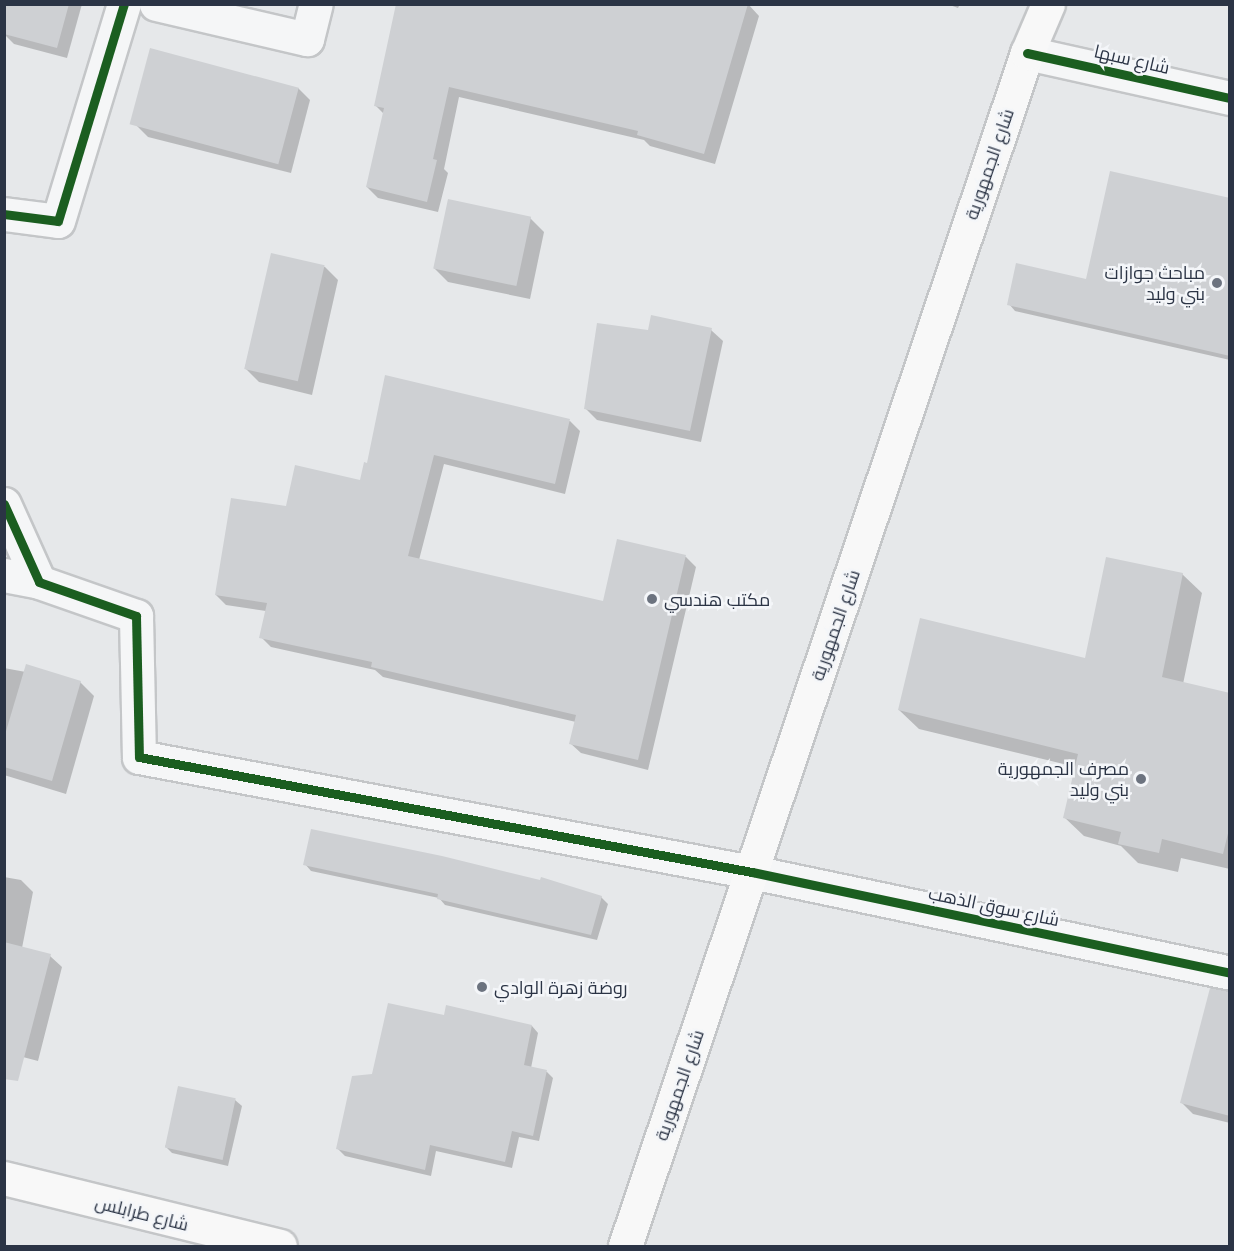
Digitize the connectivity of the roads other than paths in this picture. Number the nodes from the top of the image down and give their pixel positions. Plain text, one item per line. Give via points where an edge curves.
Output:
1 (124, 4) edge
2 (156, 4) edge
3 (316, 4) edge
4 (1048, 4) edge
5 (1027, 52) junction
6 (1230, 98) edge
7 (4, 214) edge
8 (4, 504) edge
9 (4, 575) edge
10 (39, 582) junction
11 (752, 872) junction
12 (1230, 973) edge
13 (4, 1178) edge
14 (280, 1246) edge
15 (625, 1246) edge

1 - 7 street via 58,221
2 - 3 street via 307,39
4 - 5 main road, شارع الجمهورية
5 - 6 street, شارع سبها
5 - 11 main road, شارع الجمهورية
8 - 10 street
9 - 10 street
10 - 11 street, شارع سوق الذهب via 136,616 139,757
11 - 12 street, شارع سوق الذهب
11 - 15 main road, شارع الجمهورية
13 - 14 main road, شارع طرابلس

